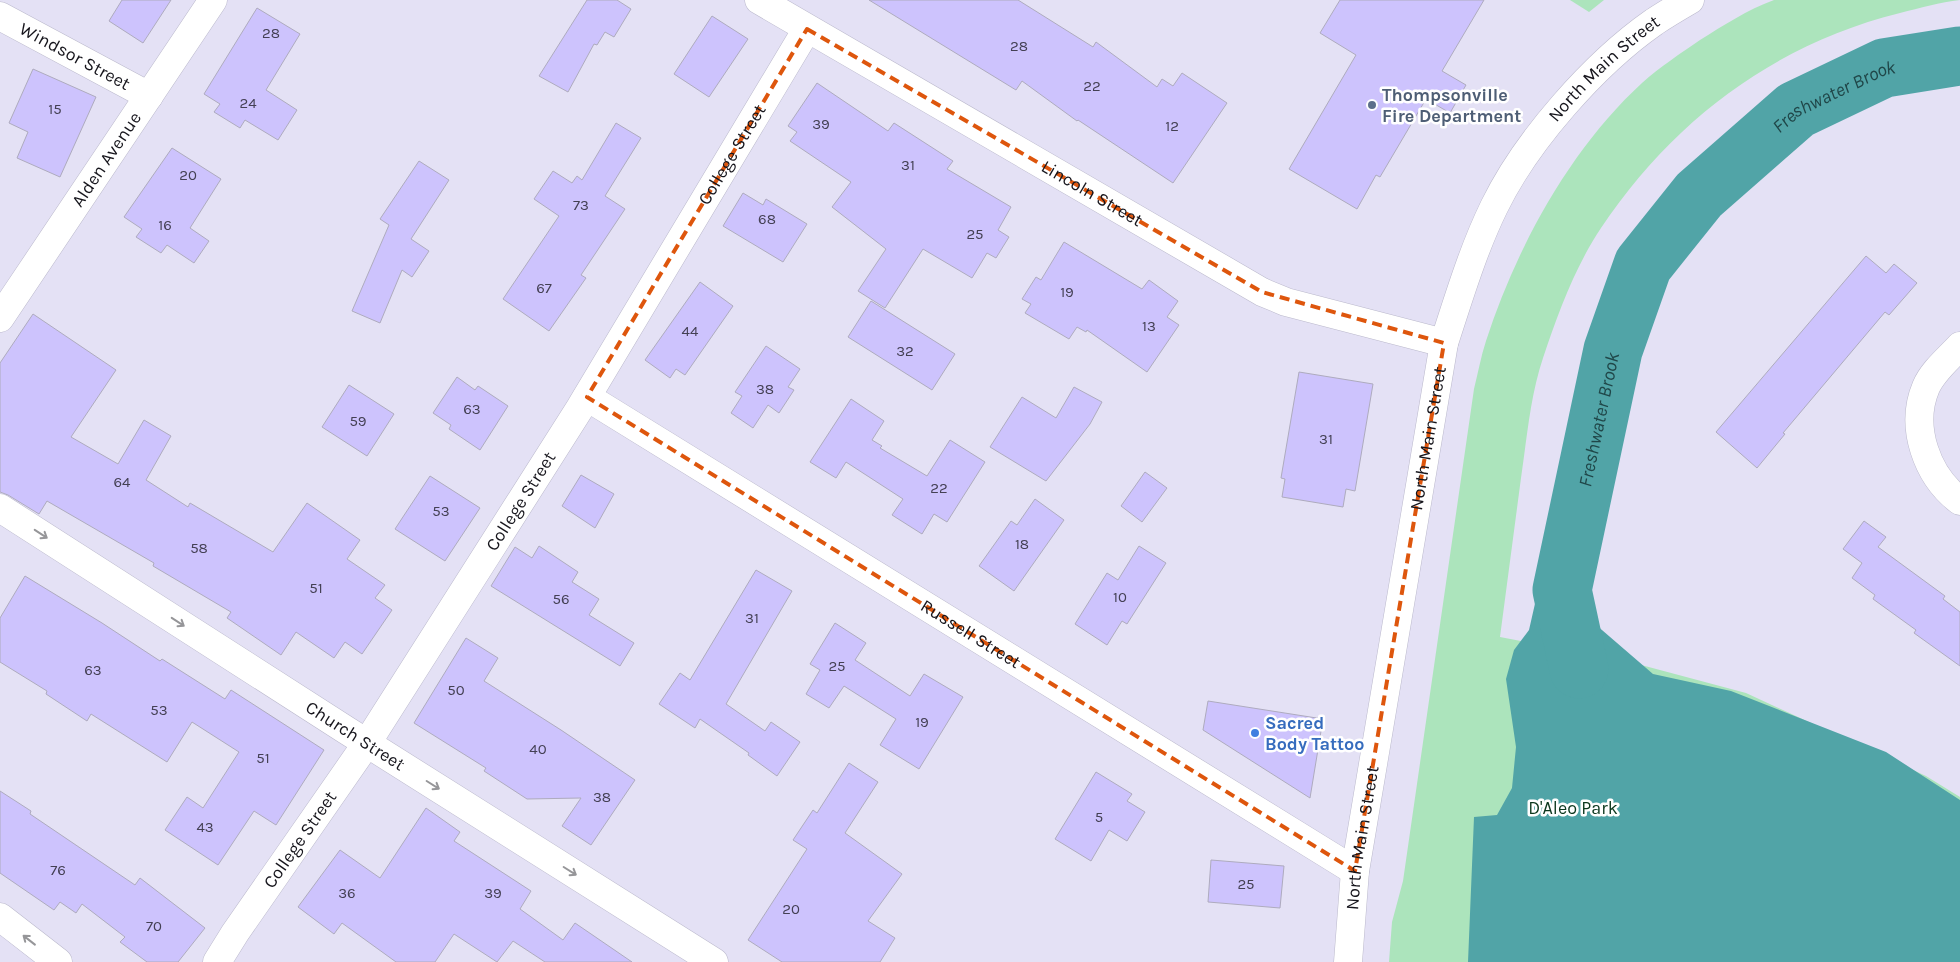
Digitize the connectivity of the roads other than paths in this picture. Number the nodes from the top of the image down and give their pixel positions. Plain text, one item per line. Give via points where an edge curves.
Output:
1 (213, 0) edge
2 (759, 0) edge
3 (1690, 0) edge
4 (0, 16) edge
5 (807, 29) junction
6 (149, 96) junction
7 (0, 318) edge
8 (1444, 343) junction
9 (1960, 346) edge
10 (587, 397) junction
11 (1960, 501) edge
12 (0, 508) edge
13 (367, 743) junction
14 (1355, 871) junction
15 (0, 917) edge
16 (58, 962) edge
17 (217, 962) edge
18 (714, 962) edge
19 (1348, 962) edge

1 - 6 street, Alden Avenue
2 - 5 street, Lincoln Street
3 - 8 street, North Main Street via 1653,23 1605,63 1563,106 1525,156 1494,207
4 - 6 street, Windsor Street
5 - 8 street, Lincoln Street via 1262,292 1286,302
5 - 10 street, College Street
6 - 7 street, Alden Avenue
8 - 14 street, North Main Street
9 - 11 street via 1936,370 1919,408 1925,454 1948,492
10 - 13 street, College Street
10 - 14 street, Russell Street
12 -> 13 street, Church Street
13 - 17 street, College Street
13 -> 18 street, Church Street
14 - 19 street, North Main Street
16 -> 15 street

